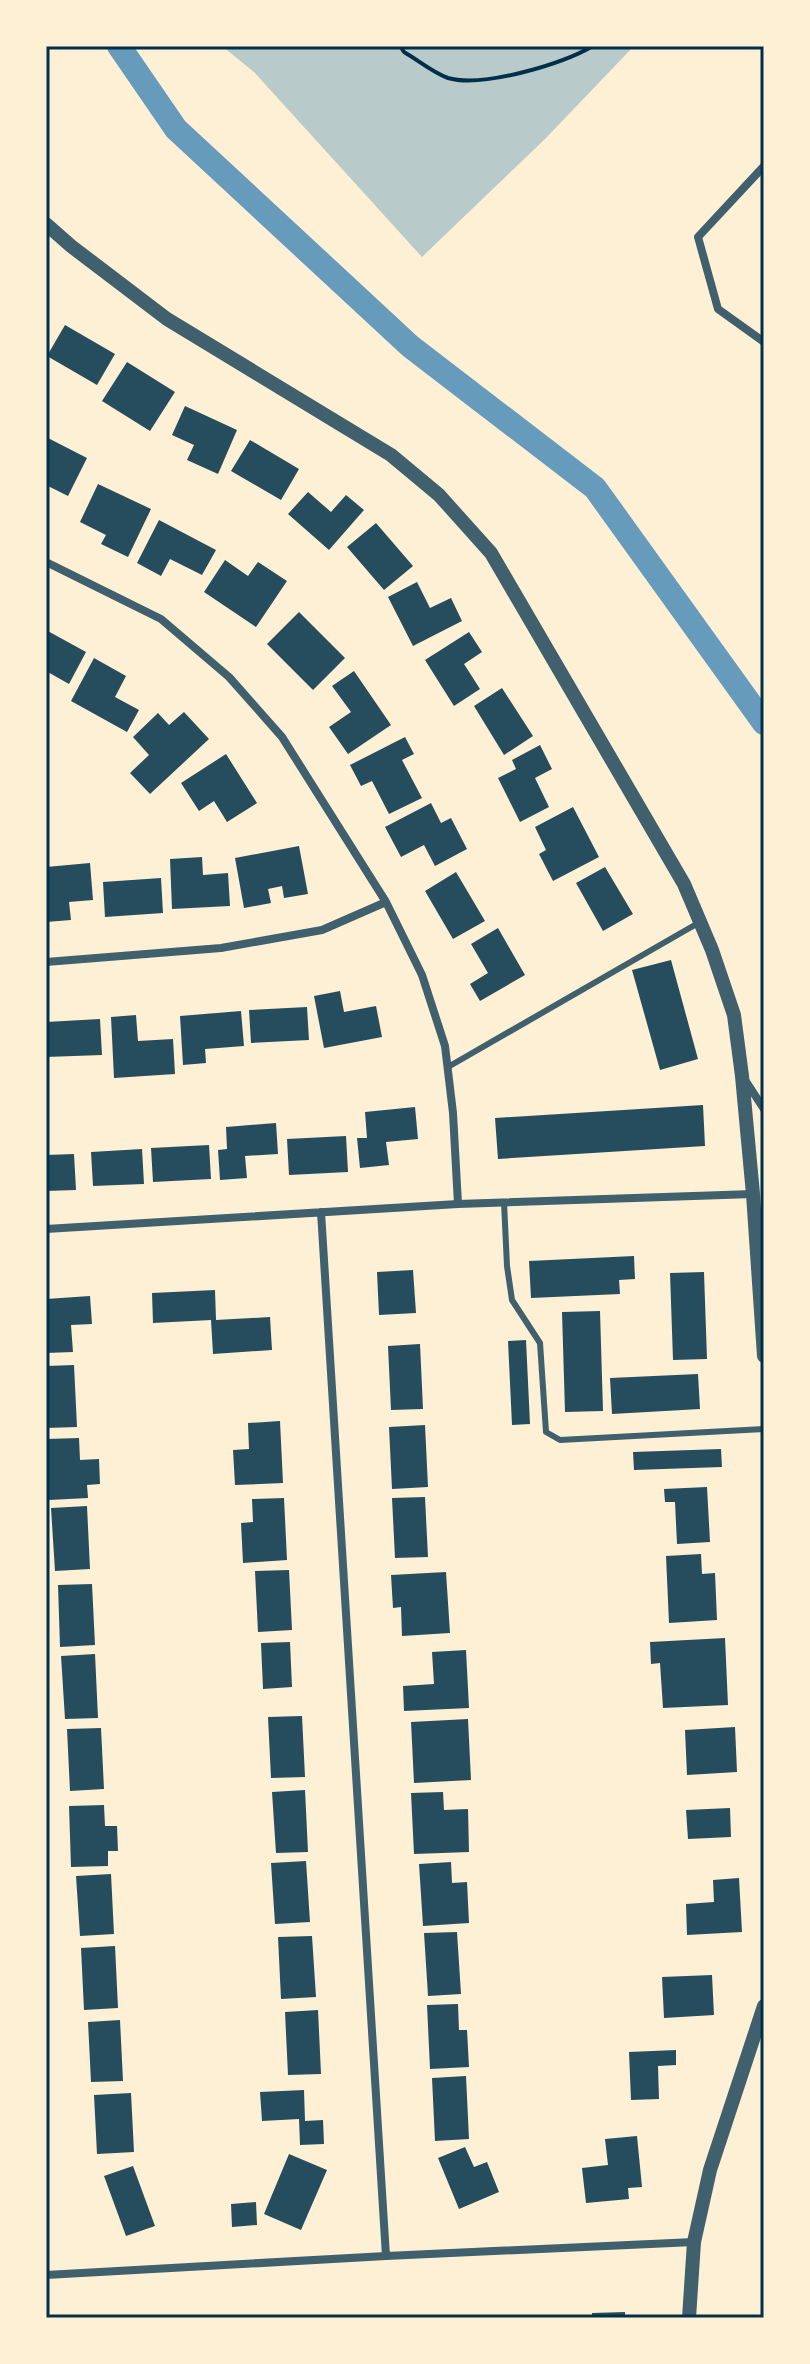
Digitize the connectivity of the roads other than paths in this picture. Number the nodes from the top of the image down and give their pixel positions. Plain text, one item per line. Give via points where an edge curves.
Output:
1 (764, 166) edge
2 (46, 224) edge
3 (764, 342) edge
4 (46, 562) edge
5 (386, 902) junction
6 (700, 922) junction
7 (46, 962) edge
8 (448, 1067) junction
9 (742, 1076) junction
10 (764, 1109) edge
11 (759, 1193) edge
12 (504, 1202) junction
13 (458, 1204) junction
14 (321, 1212) junction
15 (46, 1229) edge
16 (762, 1307) edge
17 (764, 1356) edge
18 (764, 1429) edge
19 (764, 2006) edge
20 (694, 2242) junction
21 (386, 2256) junction
22 (46, 2275) edge
23 (689, 2318) edge

1 - 3 street via 698,237 718,309
2 - 6 street via 167,319 391,455 439,495 491,553 684,884
4 - 5 street via 161,619 229,677 282,737
5 - 7 street via 322,930 221,948
5 - 8 street via 422,975
6 - 8 lane
6 - 9 street via 734,1015
8 - 13 street
9 - 10 street
9 - 11 street
11 - 12 street
11 - 16 street
12 - 13 street
12 - 18 lane via 512,1300 540,1343 546,1432 560,1440
13 - 14 street
14 - 15 street
14 - 21 street
16 - 17 street
19 - 20 street via 710,2170
20 - 21 street
20 - 23 street
21 - 22 street

